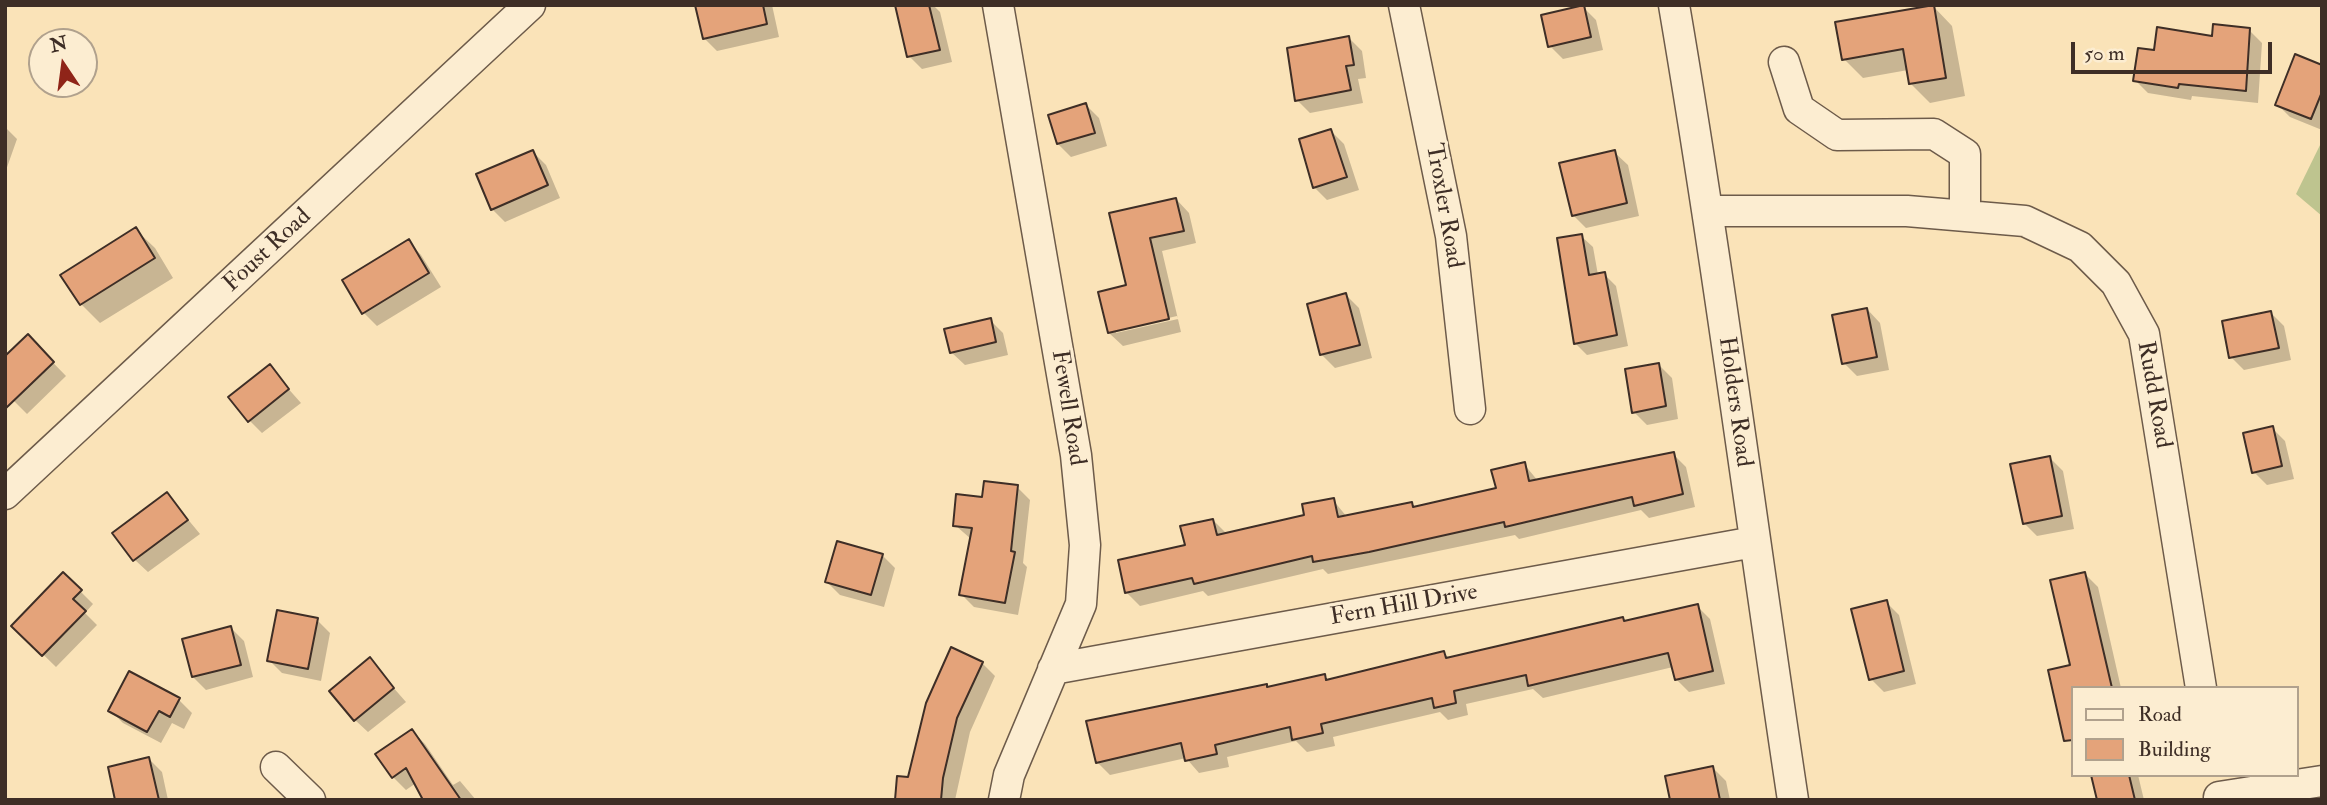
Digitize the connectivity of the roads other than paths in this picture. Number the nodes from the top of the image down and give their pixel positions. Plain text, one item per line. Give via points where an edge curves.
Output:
1 (530, 5) edge
2 (998, 5) edge
3 (1404, 5) edge
4 (1674, 5) edge
5 (1784, 62) dead end
6 (1709, 211) junction
7 (1965, 216) junction
8 (1470, 409) dead end
9 (5, 494) edge
10 (1754, 542) junction
11 (1053, 669) junction
12 (2202, 686) edge
13 (275, 767) dead end
14 (2322, 781) edge
15 (2218, 791) edge
16 (310, 800) edge
17 (1004, 800) edge
18 (1793, 800) edge

1 - 9 street, Foust Road
2 - 11 street, Fewell Road via 1076,455 1084,545 1081,604
3 - 8 street, Troxler Road via 1451,236
4 - 6 street, Holders Road
5 - 7 street via 1799,109 1836,135 1934,134 1965,154
6 - 7 street, Rudd Road via 1907,211
6 - 10 street, Holders Road
7 - 12 street, Rudd Road via 2025,221 2080,247 2116,283 2144,334
10 - 11 street, Fern Hill Drive
10 - 18 street, Holders Road
11 - 17 street, Fewell Road via 1009,775
13 - 16 street
14 - 15 street

